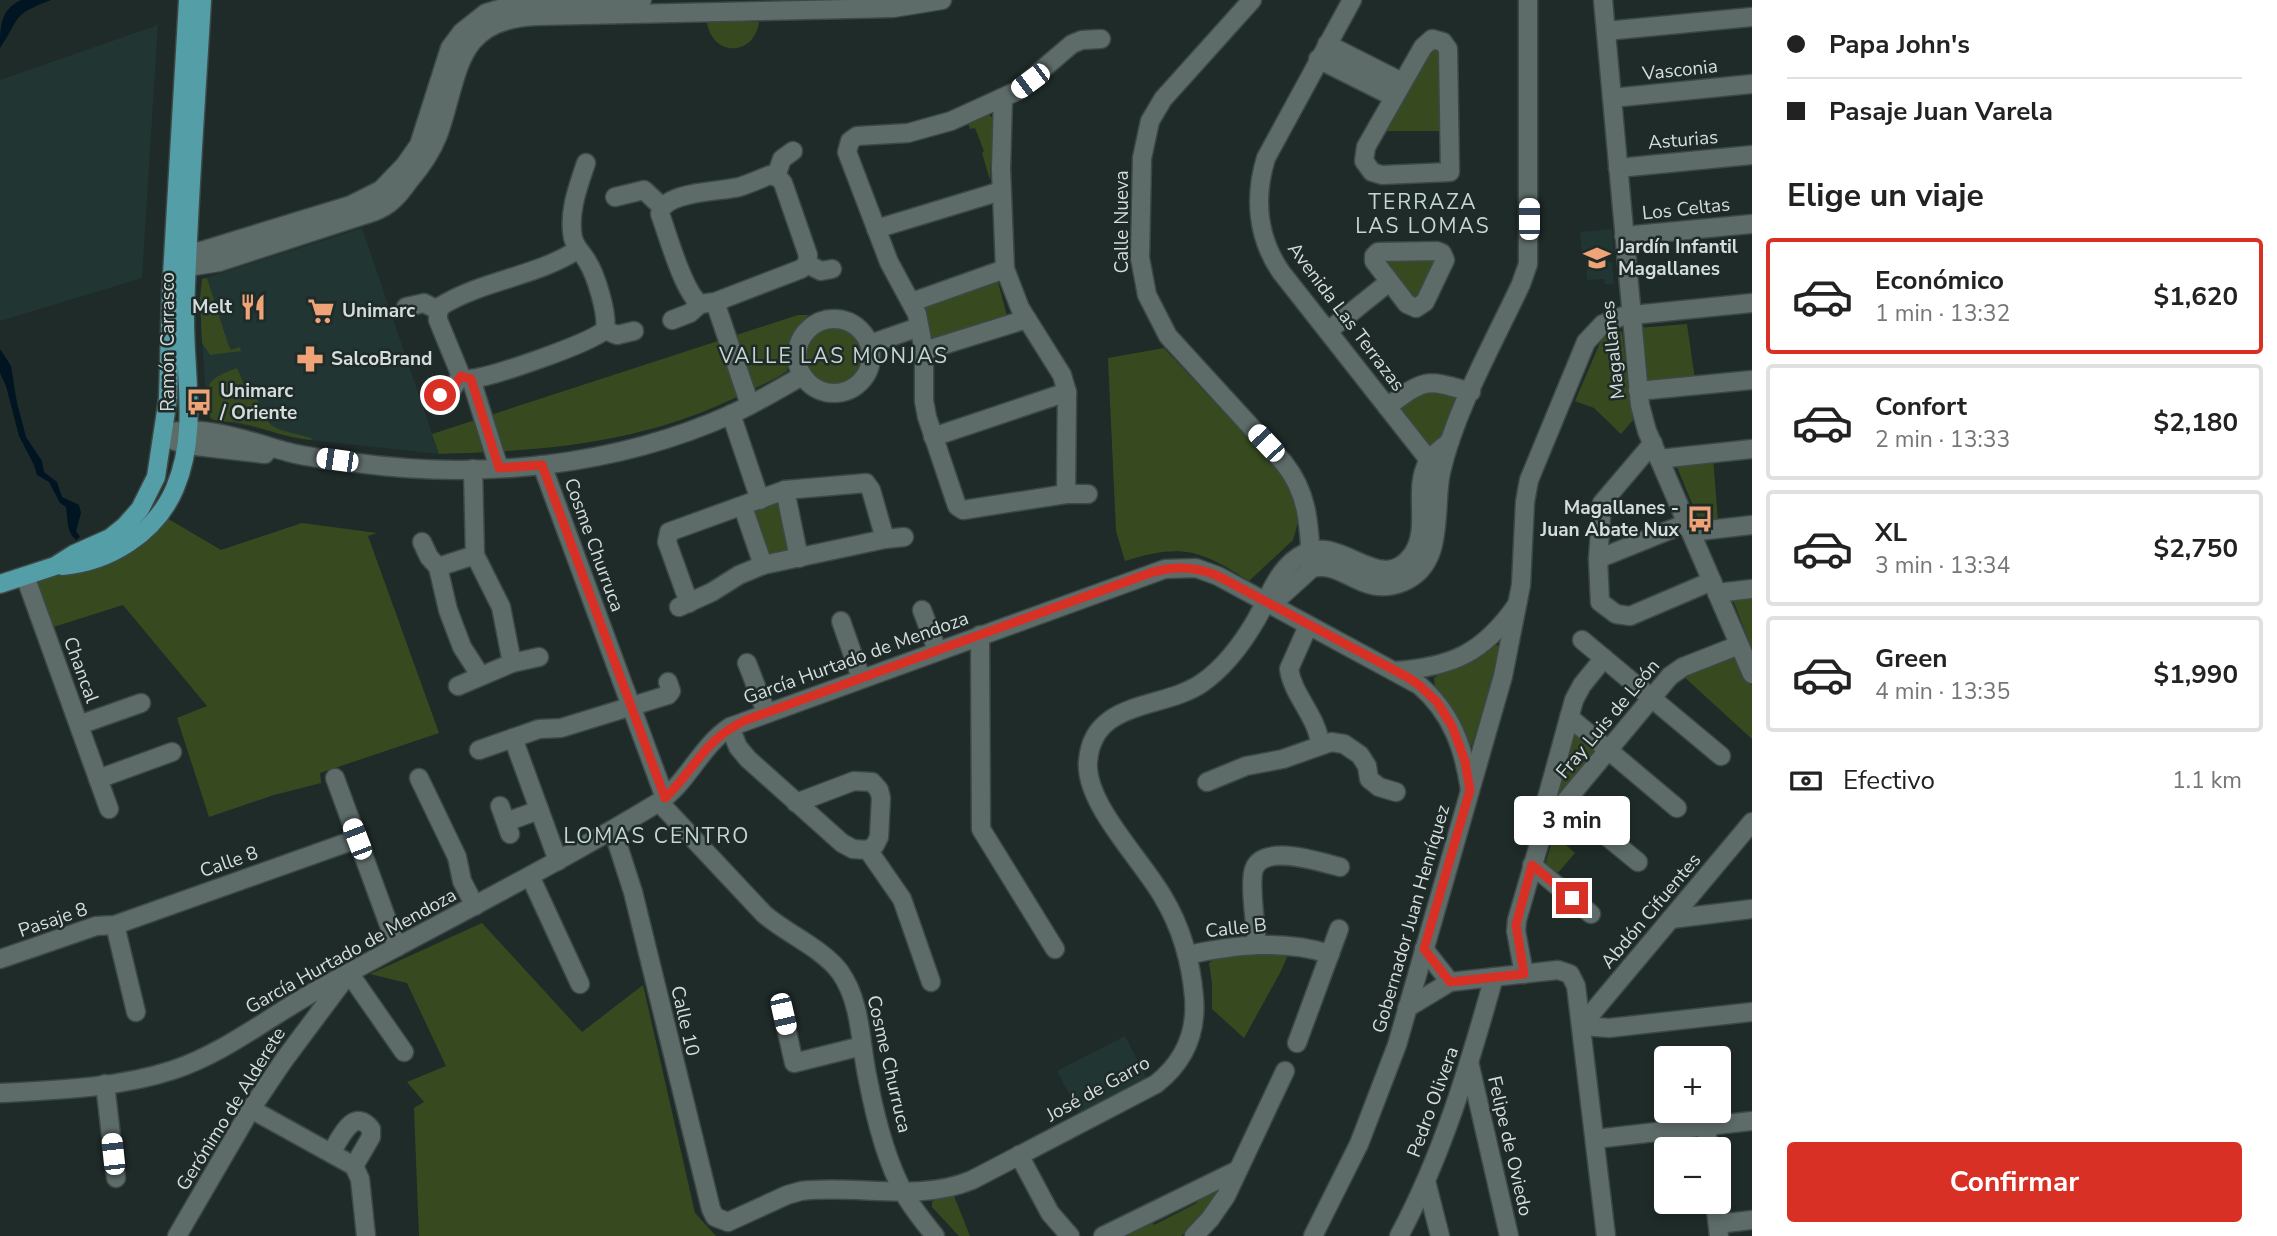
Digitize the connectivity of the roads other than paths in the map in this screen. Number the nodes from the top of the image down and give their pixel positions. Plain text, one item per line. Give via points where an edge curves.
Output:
1 (188, 0) edge
2 (202, 0) edge
3 (642, 0) edge
4 (942, 0) edge
5 (1252, 0) edge
6 (1352, 0) edge
7 (1528, 0) edge
8 (1603, 0) edge
9 (1752, 17) edge
10 (1606, 31) junction
11 (1101, 39) dead end
12 (1322, 51) junction
13 (1752, 84) edge
14 (1398, 90) junction
15 (1612, 98) junction
16 (1003, 99) junction
17 (793, 151) dead end
18 (1752, 155) edge
19 (586, 163) dead end
20 (414, 165) junction
21 (1618, 168) junction
22 (776, 176) junction
23 (1001, 191) junction
24 (615, 197) dead end
25 (662, 207) junction
26 (1752, 224) edge
27 (876, 229) junction
28 (1624, 236) junction
29 (577, 250) junction
30 (189, 259) junction
31 (807, 264) junction
32 (832, 269) dead end
33 (1005, 269) junction
34 (1389, 282) dead end
35 (912, 302) junction
36 (708, 303) junction
37 (1752, 303) edge
38 (406, 307) dead end
39 (438, 310) junction
40 (1631, 315) junction
41 (1027, 319) junction
42 (672, 320) dead end
43 (919, 327) junction
44 (605, 330) junction
45 (634, 331) dead end
46 (1328, 331) junction
47 (870, 344) junction
48 (924, 351) junction
49 (802, 376) junction
50 (466, 378) junction
51 (1752, 380) edge
52 (1638, 391) junction
53 (1067, 392) junction
54 (1471, 392) junction
55 (440, 395) dead end
56 (750, 405) junction
57 (1387, 407) junction
58 (731, 414) junction
59 (164, 435) junction
60 (188, 438) junction
61 (933, 438) junction
62 (1450, 441) junction
63 (1752, 449) edge
64 (1656, 451) junction
65 (1429, 460) junction
66 (542, 465) junction
67 (499, 468) junction
68 (473, 469) junction
69 (1438, 487) junction
70 (785, 489) junction
71 (1066, 494) junction
72 (1088, 494) dead end
73 (752, 503) junction
74 (1752, 524) edge
75 (1689, 528) junction
76 (904, 537) dead end
77 (885, 539) junction
78 (422, 541) dead end
79 (475, 555) junction
80 (799, 558) junction
81 (1311, 559) junction
82 (1598, 559) junction
83 (763, 565) junction
84 (55, 566) junction
85 (438, 567) junction
86 (25, 576) junction
87 (0, 584) edge
88 (1715, 587) junction
89 (1752, 589) edge
90 (1265, 603) junction
91 (1518, 603) junction
92 (922, 610) dead end
93 (841, 621) dead end
94 (1308, 626) junction
95 (980, 635) junction
96 (1582, 640) dead end
97 (1739, 645) junction
98 (937, 650) junction
99 (539, 657) dead end
100 (1604, 658) junction
101 (512, 663) junction
102 (747, 663) dead end
103 (1395, 671) junction
104 (1752, 674) edge
105 (480, 675) junction
106 (861, 678) junction
107 (668, 682) dead end
108 (458, 686) dead end
109 (1652, 698) junction
110 (141, 703) dead end
111 (631, 707) junction
112 (766, 712) junction
113 (1569, 717) junction
114 (79, 725) junction
115 (730, 727) junction
116 (513, 738) junction
117 (1320, 744) junction
118 (479, 750) dead end
119 (1609, 751) junction
120 (172, 752) dead end
121 (1721, 756) dead end
122 (335, 778) dead end
123 (419, 778) dead end
124 (98, 779) junction
125 (1207, 782) dead end
126 (1470, 790) junction
127 (1396, 792) dead end
128 (662, 800) junction
129 (1566, 802) junction
130 (796, 803) junction
131 (1677, 808) dead end
132 (109, 809) dead end
133 (539, 810) junction
134 (505, 821) dead end
135 (1752, 822) edge
136 (1544, 827) junction
137 (613, 830) junction
138 (357, 839) junction
139 (868, 850) junction
140 (558, 860) junction
141 (1638, 862) dead end
142 (1532, 865) junction
143 (1340, 867) dead end
144 (530, 876) junction
145 (475, 906) junction
146 (1752, 909) edge
147 (1591, 914) dead end
148 (1671, 919) junction
149 (115, 925) junction
150 (1339, 929) dead end
151 (1257, 945) junction
152 (397, 947) junction
153 (1055, 949) dead end
154 (1424, 949) junction
155 (1330, 954) junction
156 (1187, 955) junction
157 (0, 959) edge
158 (349, 973) junction
159 (1524, 974) junction
160 (1494, 977) junction
161 (931, 982) dead end
162 (1450, 982) junction
163 (580, 984) dead end
164 (1407, 1008) junction
165 (136, 1012) dead end
166 (1752, 1012) edge
167 (783, 1014) dead end
168 (1581, 1026) junction
169 (1297, 1043) dead end
170 (862, 1046) junction
171 (404, 1052) dead end
172 (1469, 1066) junction
173 (1285, 1071) dead end
174 (105, 1084) junction
175 (0, 1093) edge
176 (251, 1109) junction
177 (1752, 1121) edge
178 (1706, 1127) junction
179 (1707, 1137) edge
180 (1595, 1139) junction
181 (331, 1153) junction
182 (1019, 1156) junction
183 (354, 1166) junction
184 (1238, 1170) junction
185 (116, 1178) dead end
186 (1426, 1181) junction
187 (903, 1192) junction
188 (719, 1220) joint
189 (1752, 1220) edge
190 (1718, 1230) edge
191 (177, 1236) edge
192 (366, 1236) edge
193 (935, 1236) edge
194 (1070, 1236) edge
195 (1103, 1236) edge
196 (1194, 1236) edge
197 (1313, 1236) edge
198 (1399, 1236) edge
199 (1440, 1236) edge
200 (1509, 1236) edge
201 (1606, 1236) edge

1 - 59 main road, Ramón Carrasco
2 - 30 main road, Ramón Carrasco
3 - 20 street via 516,4 478,19 456,39 445,58
4 - 20 street via 892,8 506,20 485,31 463,55 430,153
5 - 81 street, Calle Nueva via 1150,121 1142,158 1141,270 1151,305 1168,336 1292,473 1306,506
6 - 12 street, Avenida Las Terrazas
7 - 54 street, Avenida Las Terrazas via 1528,264
8 - 10 street, Magallanes
9 - 10 street
10 - 15 street, Magallanes
11 - 16 street via 1072,44
12 - 14 street
12 - 46 street, Avenida Las Terrazas via 1266,158 1259,206 1265,242 1275,262
13 - 15 street, Vasconia
14 - 14 street via 1364,151 1366,166 1382,175 1450,173 1446,45 1436,39 1425,44
15 - 21 street, Magallanes
16 - 23 street
16 - 27 street via 932,128 858,136 850,141 847,152
17 - 22 street via 782,159
18 - 21 street, Asturias
19 - 29 street via 572,211
20 - 30 street via 367,199 201,251
21 - 28 street, Magallanes
22 - 25 street via 677,198
22 - 31 street via 783,183 808,255
23 - 27 street
23 - 33 street
24 - 25 street via 644,190
25 - 36 street via 660,214 676,260 695,299
26 - 28 street, Los Celtas
27 - 35 street
28 - 40 street, Magallanes
29 - 39 street
29 - 44 street via 591,270
30 - 60 main road, Ramón Carrasco via 185,325
31 - 32 street via 821,271
31 - 36 street
33 - 35 street
33 - 41 street
34 - 46 street
35 - 43 street
36 - 42 street
36 - 56 street
37 - 40 street, Gobernador Juan Henríquez
38 - 39 street via 424,303
39 - 50 street via 438,320
40 - 52 street, Magallanes
40 - 91 street, Gobernador Juan Henríquez via 1611,320 1591,335 1531,471
41 - 48 street
41 - 53 street via 1062,375
43 - 47 street
43 - 48 street
44 - 45 street via 617,335
44 - 50 street via 539,358
46 - 57 street, Avenida Las Terrazas
47 - 49 street via 869,369 860,383 846,392 821,391
47 - 49 street via 851,323 829,319 815,324 797,347
48 - 61 street via 924,401
49 - 56 street
50 - 55 street
50 - 67 street
51 - 52 street
52 - 64 street, Magallanes
53 - 61 street
53 - 71 street
54 - 57 street via 1426,382
54 - 62 street, Avenida Las Terrazas
56 - 58 street
57 - 65 street, Avenida Las Terrazas
58 - 66 street via 624,451
58 - 73 street
59 - 60 street, Cosme Churruca
59 - 84 main road, Ramón Carrasco via 152,488 133,518 110,538
60 - 68 street, Cosme Churruca via 250,453 290,453 390,467
60 - 84 main road, Ramón Carrasco via 170,500 145,530 110,554
61 - 71 street via 961,509
62 - 65 street, Avenida Las Terrazas
62 - 69 street, Avenida Las Terrazas
63 - 64 street
64 - 75 street, Magallanes
64 - 82 street via 1602,503
65 - 69 street, Avenida Las Terrazas
65 - 81 street via 1422,485 1419,540 1402,564 1377,569 1331,550
66 - 67 street, Cosme Churruca
66 - 111 street, Cosme Churruca
67 - 68 street, Cosme Churruca
68 - 79 street
69 - 81 street, Avenida Las Terrazas via 1431,555 1411,579 1378,587
70 - 73 street
70 - 77 street via 866,483
70 - 80 street
71 - 72 street
73 - 83 street
73 - 83 street via 674,529 667,534 667,542 684,605
74 - 75 street
75 - 82 street
75 - 88 street, Magallanes
76 - 77 street
77 - 80 street
78 - 85 street
79 - 85 street
79 - 101 street via 501,607
80 - 83 street
81 - 90 street via 1280,597
82 - 88 street via 1600,602 1616,614 1630,616
84 - 86 main road, Ramón Carrasco
85 - 105 street via 455,631
86 - 87 main road, Ramón Carrasco
86 - 114 street, Chancal
88 - 89 street
88 - 97 street, Magallanes
90 - 94 street, García Hurtado de Mendoza
90 - 95 street, García Hurtado de Mendoza via 1203,570 1165,569
90 - 156 street, José de Garro via 1240,645 1212,676 1175,697 1117,715 1097,733 1089,751 1087,772 1096,799 1163,896
91 - 103 street via 1492,636 1461,657 1438,666
91 - 126 street, Gobernador Juan Henríquez via 1503,676
92 - 98 street
93 - 106 street
94 - 103 street, García Hurtado de Mendoza
94 - 117 street via 1289,669
95 - 98 street, García Hurtado de Mendoza
95 - 153 street via 981,829
96 - 100 street
97 - 104 street, Magallanes
97 - 109 street, Fray Luis de León via 1676,670
98 - 106 street, García Hurtado de Mendoza
99 - 101 street
100 - 109 street
100 - 113 street via 1578,690
101 - 105 street
102 - 112 street
103 - 126 street, García Hurtado de Mendoza via 1419,685 1446,714 1458,738
105 - 108 street
106 - 112 street, García Hurtado de Mendoza
107 - 111 street via 670,694
109 - 119 street, Fray Luis de León
109 - 121 street
110 - 114 street
111 - 116 street
111 - 128 street, Cosme Churruca
112 - 115 street, García Hurtado de Mendoza
113 - 119 street
113 - 136 street via 1545,805
114 - 124 street, Chancal
115 - 128 street, García Hurtado de Mendoza via 707,746
115 - 130 street via 743,754
116 - 118 street
116 - 133 street
117 - 125 street
117 - 127 street via 1350,748 1364,760 1369,779
119 - 129 street, Fray Luis de León
119 - 131 street
120 - 124 street
122 - 138 street
123 - 145 street
124 - 132 street, Chancal
126 - 154 street, Gobernador Juan Henríquez
128 - 137 street, García Hurtado de Mendoza
128 - 170 street, Cosme Churruca via 764,914 840,973 855,1006
129 - 136 street, Fray Luis de León
129 - 141 street
130 - 139 street via 847,846
130 - 139 street via 854,781 874,784 881,798 880,833
133 - 134 street
133 - 140 street
135 - 148 street, Abdón Cifuentes
136 - 142 street, Fray Luis de León
137 - 140 street, García Hurtado de Mendoza
137 - 188 street, Calle 10 via 633,892 711,1209
138 - 149 street, Calle 8
138 - 152 street
139 - 161 street via 902,898
140 - 144 street, García Hurtado de Mendoza
142 - 147 street
142 - 159 street, Fray Luis de León via 1516,925
143 - 151 street via 1289,856 1259,861 1253,882
144 - 145 street, García Hurtado de Mendoza
144 - 163 street
145 - 152 street, García Hurtado de Mendoza
146 - 148 street
148 - 168 street, Abdón Cifuentes
149 - 157 street, Pasaje 8 via 96,926
149 - 165 street, Pasaje 8
150 - 155 street
151 - 155 street, Calle B via 1289,945
151 - 156 street, Calle B
152 - 158 street, García Hurtado de Mendoza
154 - 162 street
154 - 164 street, Gobernador Juan Henríquez
155 - 169 street
156 - 182 street, José de Garro via 1195,1015 1188,1047 1178,1063 1146,1091
158 - 171 street
158 - 174 street, García Hurtado de Mendoza via 197,1060 158,1074
158 - 176 street, Gerónimo de Alderete
159 - 160 street
159 - 168 street via 1558,970 1570,974
160 - 162 street
160 - 172 street, Pedro Olivera
162 - 164 street
164 - 197 street, Gobernador Juan Henríquez via 1372,1113
166 - 168 street via 1609,1028
167 - 170 street via 794,1063
168 - 180 street
170 - 187 street, Cosme Churruca via 874,1107
172 - 186 street, Pedro Olivera
172 - 200 street, Felipe de Oviedo
173 - 184 street
174 - 175 street, García Hurtado de Mendoza
174 - 185 street
176 - 181 street
176 - 191 street, Gerónimo de Alderete
177 - 178 street
178 - 179 street
178 - 180 street
180 - 201 street
181 - 183 street
181 - 183 street via 351,1122 367,1123 371,1137
182 - 187 street, José de Garro via 954,1186
182 - 194 street via 1050,1213
183 - 192 street via 360,1179
184 - 195 street
184 - 196 street via 1218,1208
186 - 198 street, Pedro Olivera
186 - 199 street
187 - 188 street, José de Garro via 801,1191 733,1220
187 - 193 street, Cosme Churruca
189 - 190 street

